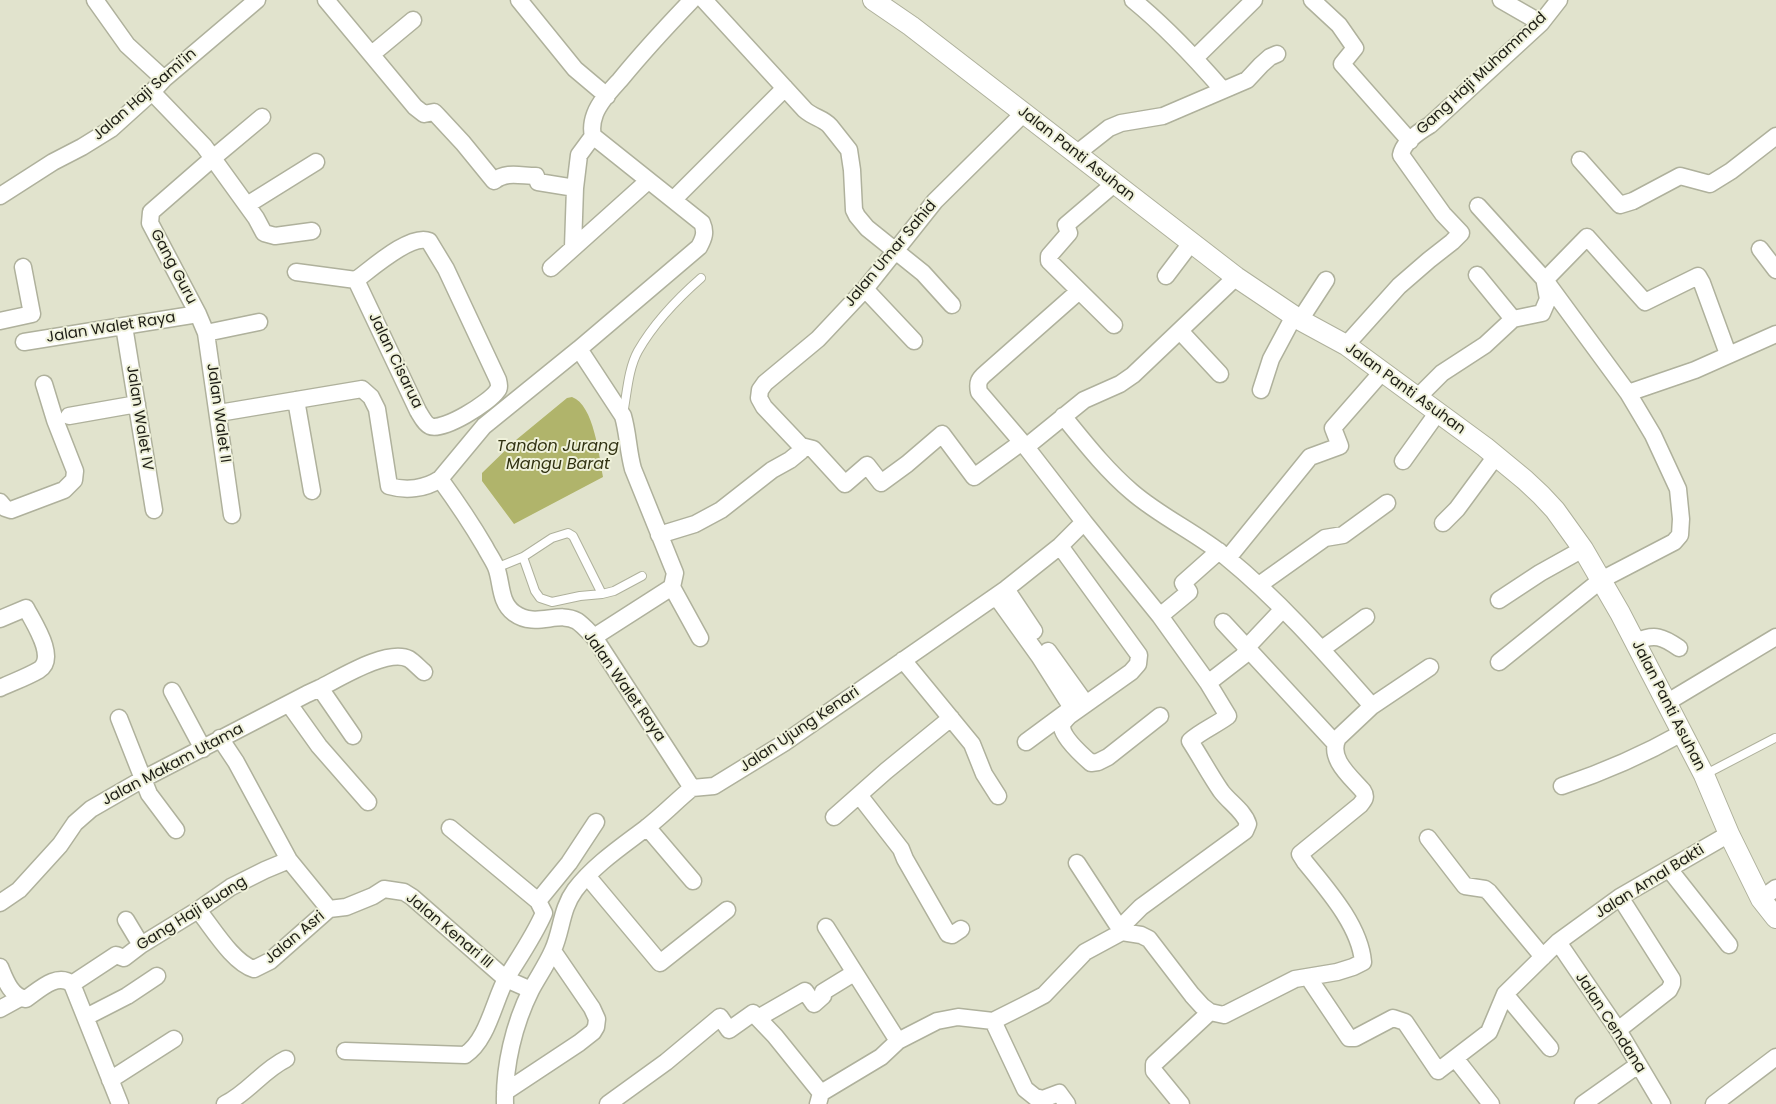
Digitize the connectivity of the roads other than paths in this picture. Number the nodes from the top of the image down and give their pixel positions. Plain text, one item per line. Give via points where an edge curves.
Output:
1 (95, 0) edge
2 (257, 0) edge
3 (326, 0) edge
4 (519, 0) edge
5 (692, 0) edge
6 (704, 0) edge
7 (873, 0) edge
8 (1133, 0) edge
9 (1254, 0) edge
10 (1312, 0) edge
11 (1501, 0) edge
12 (1559, 0) edge
13 (413, 20) dead end
14 (1541, 23) junction
15 (372, 54) junction
16 (1277, 54) dead end
17 (1195, 58) junction
18 (164, 79) junction
19 (785, 88) junction
20 (1222, 89) junction
21 (152, 92) junction
22 (607, 96) junction
23 (1024, 113) junction
24 (262, 117) dead end
25 (593, 136) junction
26 (1776, 136) edge
27 (1410, 141) junction
28 (1076, 154) junction
29 (213, 158) junction
30 (1580, 160) dead end
31 (316, 162) dead end
32 (648, 181) junction
33 (1114, 184) junction
34 (575, 188) junction
35 (0, 196) edge
36 (674, 199) junction
37 (247, 205) junction
38 (1478, 206) dead end
39 (312, 232) dead end
40 (1191, 243) junction
41 (573, 247) junction
42 (1760, 249) dead end
43 (895, 250) junction
44 (23, 267) dead end
45 (551, 268) dead end
46 (1776, 270) edge
47 (296, 272) dead end
48 (1477, 275) dead end
49 (1166, 276) dead end
50 (1236, 277) junction
51 (701, 278) dead end
52 (356, 280) junction
53 (1326, 280) dead end
54 (1545, 280) junction
55 (865, 290) junction
56 (1079, 290) junction
57 (952, 305) dead end
58 (198, 314) junction
59 (1297, 318) junction
60 (1513, 319) junction
61 (0, 321) edge
62 (259, 322) dead end
63 (1114, 325) dead end
64 (124, 326) junction
65 (1180, 331) junction
66 (206, 332) junction
67 (1776, 334) edge
68 (914, 341) dead end
69 (24, 342) dead end
70 (1346, 345) junction
71 (579, 349) junction
72 (1728, 354) junction
73 (1382, 372) junction
74 (1220, 374) dead end
75 (44, 384) dead end
76 (1261, 390) dead end
77 (1628, 394) junction
78 (1418, 397) junction
79 (296, 400) junction
80 (137, 404) junction
81 (472, 411) junction
82 (1438, 412) junction
83 (219, 413) junction
84 (69, 416) dead end
85 (623, 416) junction
86 (1063, 416) junction
87 (484, 426) junction
88 (1024, 445) junction
89 (801, 446) junction
90 (1496, 456) junction
91 (1403, 461) dead end
92 (436, 482) junction
93 (312, 492) dead end
94 (0, 502) edge
95 (1387, 503) dead end
96 (154, 510) dead end
97 (232, 515) dead end
98 (1084, 522) junction
99 (1443, 523) dead end
100 (659, 535) junction
101 (1060, 546) junction
102 (1583, 549) junction
103 (1224, 554) junction
104 (523, 557) junction
105 (496, 568) junction
106 (642, 576) dead end
107 (1601, 580) junction
108 (1260, 585) junction
109 (672, 587) junction
110 (1001, 592) junction
111 (602, 594) junction
112 (562, 600) junction
113 (1499, 600) dead end
114 (1282, 609) junction
115 (1160, 616) junction
116 (1366, 616) dead end
117 (565, 617) junction
118 (0, 619) edge
119 (1223, 622) dead end
120 (594, 637) junction
121 (1776, 637) edge
122 (700, 638) dead end
123 (1635, 642) junction
124 (1248, 648) junction
125 (1680, 648) dead end
126 (1322, 649) junction
127 (903, 660) junction
128 (1499, 662) dead end
129 (1430, 667) dead end
130 (424, 672) dead end
131 (1208, 683) junction
132 (0, 688) edge
133 (320, 688) junction
134 (172, 691) dead end
135 (1666, 703) junction
136 (289, 704) junction
137 (1086, 704) junction
138 (1372, 706) junction
139 (1160, 716) dead end
140 (119, 718) dead end
141 (951, 718) junction
142 (1682, 733) junction
143 (353, 736) dead end
144 (220, 738) junction
145 (1775, 738) edge
146 (1026, 742) dead end
147 (1335, 743) junction
148 (203, 749) junction
149 (1704, 776) junction
150 (143, 779) junction
151 (1562, 786) dead end
152 (692, 788) junction
153 (859, 795) junction
154 (998, 796) dead end
155 (368, 802) dead end
156 (834, 817) dead end
157 (596, 822) dead end
158 (647, 827) junction
159 (450, 828) dead end
160 (176, 830) dead end
161 (1729, 834) junction
162 (1428, 838) dead end
163 (290, 860) junction
164 (1077, 863) dead end
165 (1669, 869) junction
166 (588, 877) junction
167 (693, 881) dead end
168 (1768, 893) edge
169 (1620, 897) junction
170 (0, 903) edge
171 (329, 909) junction
172 (198, 910) junction
173 (727, 910) dead end
174 (549, 911) junction
175 (1776, 918) edge
176 (126, 920) dead end
177 (826, 927) dead end
178 (961, 930) dead end
179 (1122, 932) junction
180 (1558, 942) junction
181 (141, 945) junction
182 (1730, 946) dead end
183 (553, 951) junction
184 (1543, 957) junction
185 (0, 967) edge
186 (854, 972) junction
187 (157, 976) dead end
188 (1308, 977) junction
189 (506, 979) junction
190 (72, 984) junction
191 (531, 990) junction
192 (1505, 994) junction
193 (20, 998) junction
194 (0, 1010) edge
195 (1210, 1012) junction
196 (86, 1017) junction
197 (758, 1018) junction
198 (993, 1020) junction
199 (1618, 1030) junction
200 (174, 1039) dead end
201 (898, 1041) junction
202 (1550, 1048) dead end
203 (345, 1051) dead end
204 (1455, 1058) junction
205 (1776, 1058) edge
206 (286, 1059) dead end
207 (1638, 1065) junction
208 (110, 1080) junction
209 (505, 1098) edge
210 (819, 1098) edge
211 (1065, 1100) edge
212 (120, 1104) edge
213 (226, 1104) edge
214 (608, 1104) edge
215 (1181, 1104) edge
216 (1491, 1104) edge
217 (1584, 1104) edge
218 (1662, 1104) edge
219 (1714, 1104) edge

1 - 18 street via 127,45
2 - 18 street, Jalan Haji Sami'in
3 - 15 street
4 - 22 street via 575,69
5 - 22 street
6 - 19 street
7 - 23 street, Jalan Panti Asuhan
8 - 17 street
9 - 17 street
10 - 27 street, Gang Haji Muhammad via 1339,25 1355,48 1342,64
11 - 14 street
12 - 14 street, Gang Haji Muhammad
13 - 15 street
14 - 27 street, Gang Haji Muhammad
15 - 34 street via 415,107 424,114 434,112 494,181 510,174 536,176 538,182
16 - 20 street via 1261,64 1247,80
17 - 20 street
18 - 21 street, Jalan Haji Sami'in
19 - 36 street
19 - 43 street via 811,116 827,122 848,150 856,216
20 - 28 street via 1163,116 1109,128
21 - 29 street
21 - 35 street, Jalan Haji Sami'in via 110,129
22 - 25 street via 592,122
23 - 28 street, Jalan Panti Asuhan
23 - 43 street, Jalan Umar Sahid via 934,201
24 - 29 street, Gang Guru
25 - 32 street
25 - 34 street via 579,155
26 - 30 street via 1710,184 1680,176 1620,205
27 - 70 street via 1401,154 1443,214 1461,232 1399,286
28 - 33 street, Jalan Panti Asuhan
29 - 37 street
29 - 58 street, Gang Guru via 151,212 150,223
31 - 37 street
32 - 36 street
32 - 41 street
33 - 40 street, Jalan Panti Asuhan
33 - 56 street via 1066,225 1069,233 1048,256
34 - 41 street
36 - 71 street via 702,223 704,238 699,247
37 - 39 street via 268,235
38 - 54 street
40 - 49 street
40 - 50 street, Jalan Panti Asuhan
41 - 45 street
42 - 46 street
43 - 55 street, Jalan Umar Sahid
43 - 57 street via 923,273
44 - 61 street via 32,314
47 - 52 street
48 - 60 street
50 - 59 street, Jalan Panti Asuhan
50 - 65 street
51 - 85 lane via 671,305 638,351
52 - 81 street, Jalan Cisarua via 425,422 437,427
52 - 81 street, Jalan Cisarua via 408,243 420,239 429,241 446,269 498,380 498,391
53 - 59 street
54 - 60 street via 1548,299 1542,313
54 - 72 street via 1587,237 1645,302 1698,276
54 - 77 street
55 - 68 street
55 - 89 street, Jalan Umar Sahid via 818,339 765,383 759,395 764,407
56 - 63 street
56 - 88 street via 979,380 979,392
58 - 64 street, Jalan Walet Raya
58 - 66 street, Jalan Walet II
59 - 70 street, Jalan Panti Asuhan
59 - 76 street via 1271,358
60 - 78 street via 1484,345 1442,373
62 - 66 street
64 - 69 street, Jalan Walet Raya
64 - 80 street, Jalan Walet IV
65 - 74 street
65 - 86 street via 1133,375 1084,400
66 - 83 street, Jalan Walet II
67 - 72 street
70 - 73 street, Jalan Panti Asuhan
71 - 85 street
71 - 87 street
72 - 77 street via 1695,370
73 - 78 street, Jalan Panti Asuhan
73 - 103 street via 1334,428 1340,446 1310,458
75 - 94 street via 75,471 74,480 64,490 11,510
77 - 107 street via 1653,435 1678,489 1680,535 1674,542
78 - 82 street, Jalan Panti Asuhan
79 - 83 street
79 - 92 street via 362,389 368,393 377,410 389,486 405,490
79 - 93 street
80 - 84 street
80 - 96 street, Jalan Walet IV
81 - 87 street
82 - 90 street, Jalan Panti Asuhan
82 - 91 street
83 - 97 street, Jalan Walet II
85 - 100 street via 631,462
86 - 88 street
86 - 103 street via 1099,460 1133,493
87 - 92 street
88 - 89 street via 974,477 942,434 881,483 867,465 845,484 813,449
88 - 98 street
89 - 100 street via 801,451 721,510 695,524
90 - 99 street
90 - 102 street, Jalan Panti Asuhan via 1556,510
92 - 105 street via 473,526
95 - 108 street via 1343,535 1325,538
98 - 101 street, Jalan Ujung Kenari
98 - 115 street
100 - 109 street via 675,573
101 - 110 street, Jalan Ujung Kenari
101 - 137 street via 1139,655 1138,664 1131,672
102 - 107 street, Jalan Panti Asuhan
102 - 113 street
103 - 108 street
103 - 115 street via 1184,583 1189,592
104 - 105 lane
104 - 111 lane via 552,538 568,533 573,536
104 - 112 lane via 540,598 552,602
105 - 117 street via 506,604 514,613 542,621
106 - 111 lane
107 - 123 street, Jalan Panti Asuhan
107 - 128 street
108 - 114 street
109 - 120 street
109 - 122 street
110 - 127 street, Jalan Ujung Kenari
110 - 137 street
110 - 146 street via 1072,708
111 - 112 lane
112 - 117 lane
114 - 124 street
114 - 126 street
115 - 131 street
116 - 126 street
117 - 120 street, Jalan Walet Raya via 578,621
118 - 132 street via 26,608 47,653 46,662 40,669
119 - 124 street
120 - 152 street, Jalan Walet Raya
121 - 135 street
123 - 125 street via 1663,637
123 - 135 street, Jalan Panti Asuhan
124 - 131 street via 1243,656
124 - 147 street
126 - 138 street
127 - 141 street
127 - 152 street, Jalan Ujung Kenari via 784,743 714,786
129 - 138 street
130 - 133 street, Jalan Makam Utama via 408,659 391,658 356,669
131 - 179 street via 1228,716 1190,741 1203,764 1246,817 1248,824 1242,835 1142,907 1127,921
133 - 136 street, Jalan Makam Utama
133 - 143 street
134 - 148 street
135 - 142 street, Jalan Panti Asuhan
136 - 144 street, Jalan Makam Utama
136 - 155 street via 319,746
137 - 139 street via 1069,716 1062,727 1080,754 1091,763 1108,757
138 - 147 street
140 - 150 street
141 - 153 street
141 - 154 street via 972,744 984,774
142 - 149 street, Jalan Panti Asuhan
142 - 151 street via 1604,772
144 - 148 street, Jalan Makam Utama
144 - 163 street
145 - 149 lane
147 - 188 street via 1338,761 1363,790 1365,799 1300,854 1340,908 1362,949 1363,962 1353,968
148 - 150 street, Jalan Makam Utama
149 - 161 street, Jalan Panti Asuhan
150 - 160 street via 149,794
150 - 170 street, Jalan Makam Utama via 91,808 19,890
152 - 158 street
153 - 156 street
153 - 178 street via 901,849 947,932 952,935
157 - 174 street via 569,863
158 - 166 street via 612,853
158 - 167 street
159 - 174 street
161 - 165 street, Jalan Amal Bakti
161 - 168 street, Jalan Panti Asuhan
162 - 184 street via 1465,886 1485,888
163 - 171 street
163 - 172 street, Gang Haji Buang via 231,887
164 - 179 street
165 - 169 street, Jalan Amal Bakti
165 - 182 street
166 - 173 street via 660,963
166 - 174 street via 566,904
168 - 175 street, Jalan Panti Asuhan
169 - 180 street, Jalan Amal Bakti
169 - 199 street via 1672,979 1672,984 1669,990
171 - 172 street, Jalan Asri via 270,961 254,969 246,967 233,956
171 - 189 street, Jalan Kenari III via 346,908 384,889 404,892
172 - 181 street, Gang Haji Buang
174 - 183 street via 559,934
174 - 189 street
176 - 181 street
177 - 186 street
179 - 195 street via 1149,939 1192,995
179 - 198 street via 1085,952 1044,995
180 - 184 street, Jalan Amal Bakti
180 - 199 street, Jalan Cendana
181 - 190 street, Gang Haji Buang via 124,958 116,955
183 - 191 street
183 - 209 street via 592,1008 597,1019 596,1027
184 - 192 street, Jalan Amal Bakti
185 - 193 street
186 - 197 street via 823,992 814,1004 805,991
186 - 201 street
187 - 196 street
188 - 195 street via 1283,984 1224,1015
188 - 204 street, Jalan Amal Bakti via 1348,1038 1355,1038 1393,1018 1405,1022 1438,1071
189 - 191 street, Jalan Kenari III
189 - 203 street via 479,1041 465,1055
190 - 193 street via 60,979 26,999
190 - 196 street
191 - 209 street via 513,1040
192 - 202 street
192 - 204 street, Jalan Amal Bakti via 1489,1032
193 - 194 street
195 - 215 street via 1154,1064 1154,1071
196 - 208 street
197 - 210 street via 775,1036
197 - 214 street via 753,1013 729,1030 720,1016 666,1062
198 - 201 street via 958,1017 937,1021
198 - 211 street via 1025,1088 1039,1098 1059,1094
199 - 207 street, Jalan Cendana
200 - 208 street
201 - 210 street via 881,1057
204 - 216 street
205 - 219 street
206 - 213 street
207 - 217 street
207 - 218 street, Jalan Cendana
208 - 212 street

